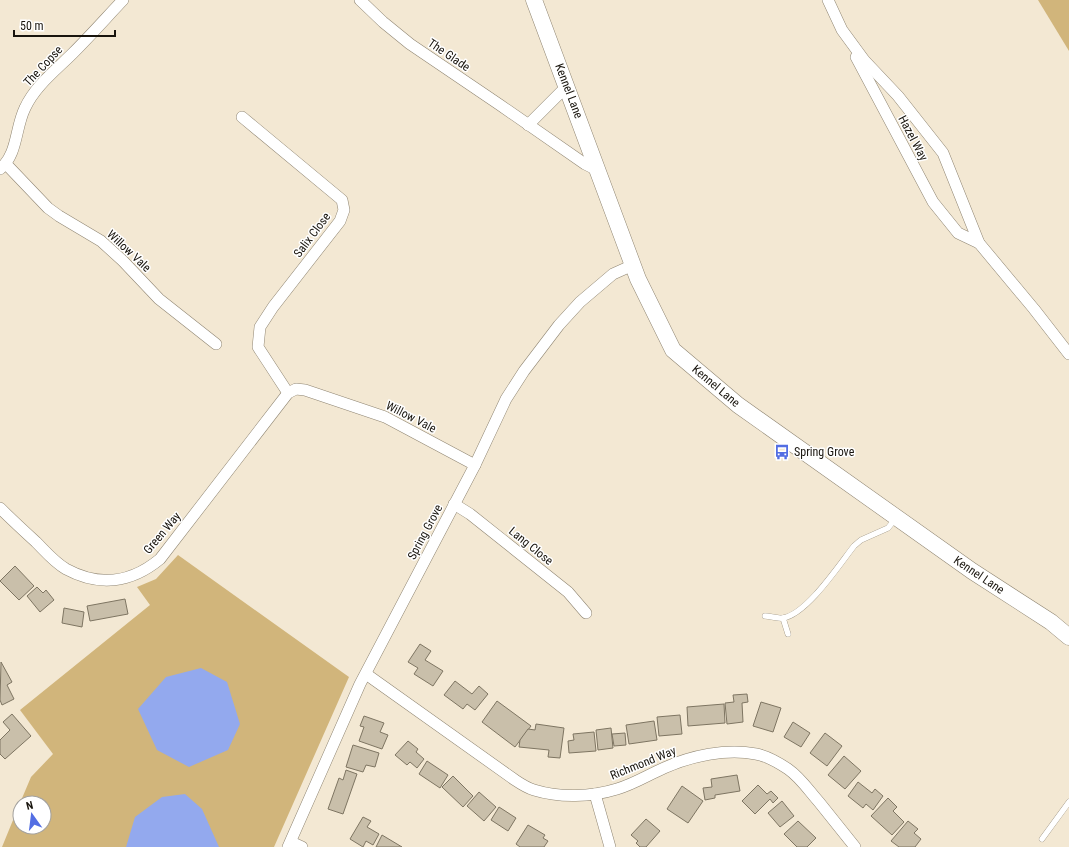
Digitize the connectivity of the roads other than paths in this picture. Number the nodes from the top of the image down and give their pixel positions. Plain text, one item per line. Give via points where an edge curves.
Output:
1 (123, 0) edge
2 (360, 0) edge
3 (534, 0) edge
4 (828, 0) edge
5 (842, 30) junction
6 (566, 86) junction
7 (242, 117) dead end
8 (528, 124) junction
9 (3, 167) edge
10 (599, 171) junction
11 (979, 243) junction
12 (633, 265) junction
13 (216, 344) dead end
14 (1069, 354) edge
15 (288, 393) junction
16 (475, 466) junction
17 (454, 504) junction
18 (0, 508) edge
19 (896, 518) junction
20 (586, 613) dead end
21 (765, 616) dead end
22 (783, 618) junction
23 (788, 634) dead end
24 (1069, 637) edge
25 (366, 674) junction
26 (595, 794) junction
27 (1069, 802) edge
28 (1042, 839) dead end
29 (290, 844) edge
30 (302, 847) edge
31 (610, 847) edge
32 (855, 847) edge

1 - 9 street, The Copse via 34,92 24,109 13,152
2 - 8 street, The Glade via 410,44
3 - 6 street, Kennel Lane
4 - 5 street, Hazel Way
5 - 11 street, Hazel Way via 864,60 898,96 943,153
5 - 11 street, Hazel Way via 933,202 958,233
6 - 8 street
6 - 10 street, Kennel Lane
7 - 15 street, Salix Close via 342,200 344,210 340,221 260,327 258,347
8 - 10 street, The Glade via 584,164
9 - 13 street, Willow Vale via 48,208 101,241 159,300
10 - 12 street, Kennel Lane
11 - 14 street, Hazel Way
12 - 16 street, Spring Grove via 613,274 555,331 506,399
12 - 19 street, Kennel Lane via 673,350 738,405
15 - 16 street, Willow Vale via 296,389 305,390 385,417
15 - 18 street, Green Way via 160,559 135,576 119,580 102,580 89,578 65,568
16 - 17 street, Spring Grove
17 - 20 street, Lang Close via 568,592
17 - 25 street, Spring Grove
19 - 22 lane via 888,528 861,540 854,546 808,603
19 - 24 street, Kennel Lane via 1051,622
21 - 22 lane
22 - 23 lane
25 - 26 street, Richmond Way via 515,780 533,790 574,796
25 - 29 street, Spring Grove
26 - 31 street
26 - 32 street, Richmond Way via 619,789 688,759 735,752 756,754 774,760 802,781
27 - 28 lane
29 - 30 street

